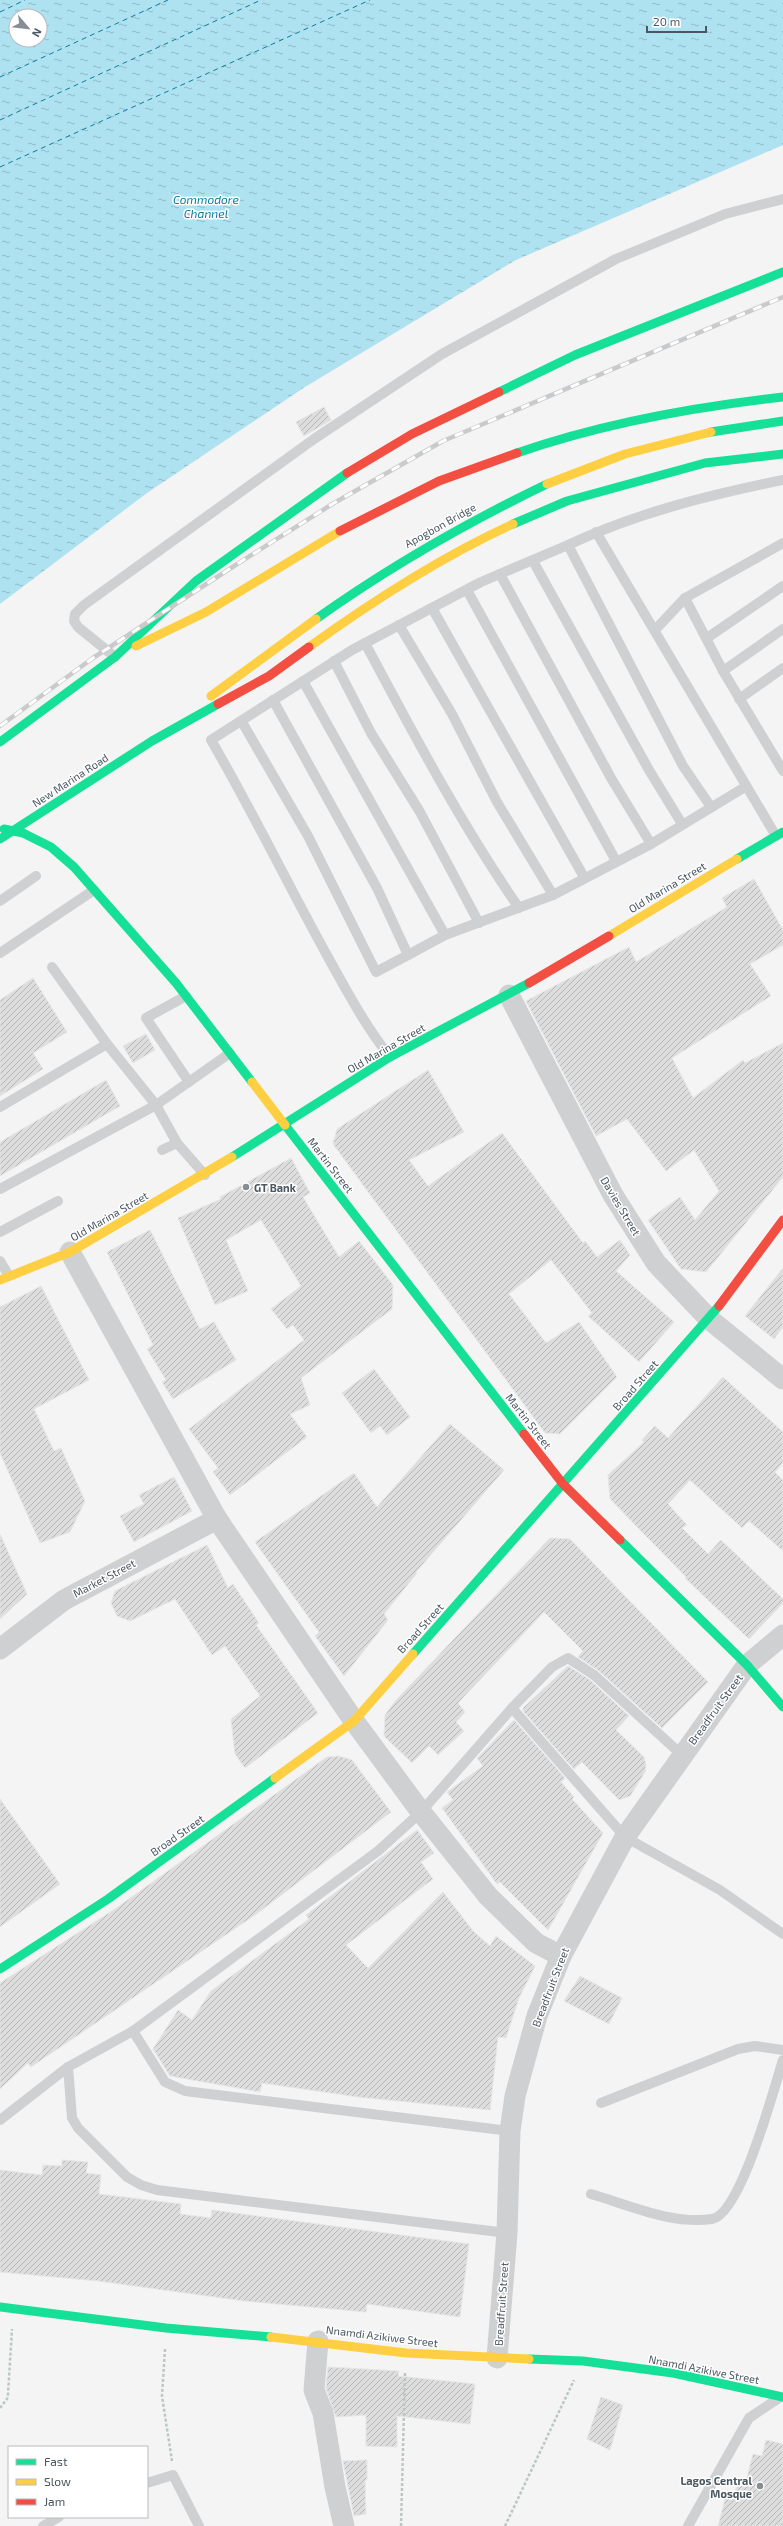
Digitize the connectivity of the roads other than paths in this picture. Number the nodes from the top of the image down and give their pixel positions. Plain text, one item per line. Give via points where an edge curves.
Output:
1 (783, 199) edge
2 (783, 272) edge
3 (783, 397) edge
4 (783, 421) edge
5 (783, 454) edge
6 (783, 480) edge
7 (596, 532) junction
8 (783, 543) edge
9 (568, 546) junction
10 (533, 560) junction
11 (500, 574) junction
12 (783, 586) edge
13 (466, 590) junction
14 (685, 598) junction
15 (432, 608) junction
16 (399, 625) junction
17 (783, 629) edge
18 (654, 630) junction
19 (707, 638) junction
20 (366, 643) junction
21 (116, 657) junction
22 (334, 661) junction
23 (783, 668) edge
24 (723, 671) junction
25 (303, 681) junction
26 (739, 699) junction
27 (273, 700) junction
28 (242, 722) junction
29 (152, 741) junction
30 (0, 742) edge
31 (783, 771) edge
32 (745, 787) junction
33 (711, 807) junction
34 (682, 824) junction
35 (0, 828) edge
36 (779, 834) edge
37 (0, 839) edge
38 (651, 844) junction
39 (616, 861) junction
40 (36, 876) dead end
41 (584, 877) junction
42 (94, 890) junction
43 (553, 895) junction
44 (0, 901) edge
45 (519, 908) junction
46 (479, 923) junction
47 (445, 935) junction
48 (0, 953) edge
49 (408, 955) junction
50 (52, 967) dead end
51 (509, 995) junction
52 (186, 996) junction
53 (107, 1044) junction
54 (230, 1052) junction
55 (390, 1057) junction
56 (189, 1082) junction
57 (156, 1105) junction
58 (0, 1107) edge
59 (285, 1125) junction
60 (177, 1142) junction
61 (162, 1150) dead end
62 (206, 1175) junction
63 (0, 1189) edge
64 (58, 1201) dead end
65 (783, 1220) edge
66 (0, 1232) edge
67 (70, 1252) junction
68 (0, 1261) edge
69 (5, 1278) edge
70 (709, 1319) junction
71 (783, 1379) edge
72 (563, 1484) junction
73 (217, 1519) junction
74 (783, 1635) edge
75 (0, 1649) edge
76 (747, 1665) junction
77 (783, 1707) edge
78 (512, 1708) junction
79 (354, 1721) junction
80 (682, 1755) junction
81 (421, 1812) junction
82 (626, 1837) junction
83 (783, 1934) edge
84 (560, 1956) junction
85 (0, 1969) edge
86 (133, 2031) junction
87 (783, 2050) edge
88 (783, 2060) edge
89 (68, 2067) junction
90 (601, 2103) dead end
91 (0, 2120) edge
92 (510, 2131) junction
93 (591, 2194) dead end
94 (507, 2233) junction
95 (0, 2307) edge
96 (318, 2341) junction
97 (497, 2358) junction
98 (782, 2396) edge
99 (148, 2483) edge
100 (58, 2518) edge
101 (43, 2526) edge
102 (198, 2526) edge
103 (344, 2526) edge
104 (688, 2526) edge

1 - 21 lane via 725,214 616,259 442,354 314,439 75,614 74,621 78,628
2 - 21 main road via 575,356 412,434 344,475 196,581
3 - 21 main road via 660,414 598,429 490,462 439,482 338,532 206,612
4 - 29 main road, Apogbon Bridge via 702,432 601,462 541,486 477,517 442,535 379,575 272,649
5 - 29 main road via 706,463 550,507 470,544 411,578 335,628 269,676
6 - 7 lane via 704,496
7 - 9 lane
7 - 18 lane
8 - 14 lane
9 - 10 lane
9 - 33 lane via 683,766
10 - 11 lane
10 - 34 lane
11 - 13 lane
11 - 38 lane via 611,778
12 - 19 lane
13 - 15 lane
13 - 39 lane
14 - 18 lane
14 - 19 lane
15 - 16 lane
15 - 41 lane
16 - 20 lane
16 - 43 lane via 452,714 497,802
17 - 24 lane
18 - 32 lane
19 - 24 lane
20 - 22 lane
20 - 45 lane via 452,800 493,870
21 - 30 main road
22 - 25 lane
22 - 46 lane via 371,733 420,812
23 - 26 lane
24 - 26 lane
25 - 27 lane
25 - 47 lane
26 - 31 lane
27 - 28 lane
27 - 49 lane via 377,888
28 - 49 lane via 308,836 376,972
28 - 55 lane via 211,740 242,793 296,900 357,1010 372,1035
29 - 37 main road, New Marina Road
32 - 33 lane
32 - 36 lane
33 - 34 lane
34 - 38 lane
35 - 42 main road, Martin Street via 23,833 51,847 74,867
36 - 51 main road, Old Marina Street
38 - 39 lane
39 - 41 lane
40 - 44 lane
41 - 43 lane
42 - 48 lane
42 - 52 main road, Martin Street
43 - 45 lane
45 - 46 lane
46 - 47 lane
47 - 49 lane
50 - 53 lane
51 - 55 main road, Old Marina Street
51 - 70 street, Davies Street via 613,1195 656,1264
52 - 54 main road, Martin Street
52 - 56 lane via 146,1018
53 - 57 lane
53 - 58 lane
54 - 56 lane
54 - 59 main road, Martin Street
55 - 59 main road, Old Marina Street
56 - 57 lane
57 - 60 lane
57 - 63 lane
59 - 62 main road, Old Marina Street
59 - 72 main road, Martin Street
60 - 61 lane
60 - 62 lane
62 - 67 main road, Old Marina Street
64 - 66 lane
65 - 70 main road, Broad Street
67 - 69 main road, Old Marina Street
67 - 73 street
68 - 69 lane
70 - 71 street, Davies Street
70 - 72 main road, Broad Street
72 - 76 main road, Martin Street
72 - 79 main road, Broad Street
73 - 75 street, Market Street via 64,1600
73 - 79 street
74 - 76 street, Breadfruit Street
76 - 77 main road, Martin Street
76 - 80 street, Breadfruit Street
78 - 80 lane via 552,1667 568,1658 594,1675
78 - 81 lane
78 - 82 lane
79 - 81 street
79 - 85 main road, Broad Street via 108,1899
80 - 82 street, Breadfruit Street
81 - 84 street via 488,1896 536,1942
81 - 86 lane via 378,1851
82 - 83 lane via 720,1890
82 - 84 street, Breadfruit Street
84 - 92 street, Breadfruit Street via 537,2016 515,2096
86 - 89 lane
86 - 92 lane via 165,2082 185,2091
87 - 90 lane via 755,2046 738,2049
88 - 93 lane via 750,2165 728,2207 714,2219 682,2220
89 - 91 lane
89 - 94 lane via 72,2118 78,2128 127,2176 141,2185 157,2190
92 - 94 street, Breadfruit Street
94 - 97 street, Breadfruit Street
95 - 96 main road, Nnamdi Azikiwe Street via 166,2328
96 - 97 main road, Nnamdi Azikiwe Street via 406,2353
96 - 103 street via 314,2390 323,2413
97 - 98 main road, Nnamdi Azikiwe Street via 583,2361 673,2373
98 - 104 lane via 750,2418
99 - 102 lane via 174,2475
100 - 101 lane

